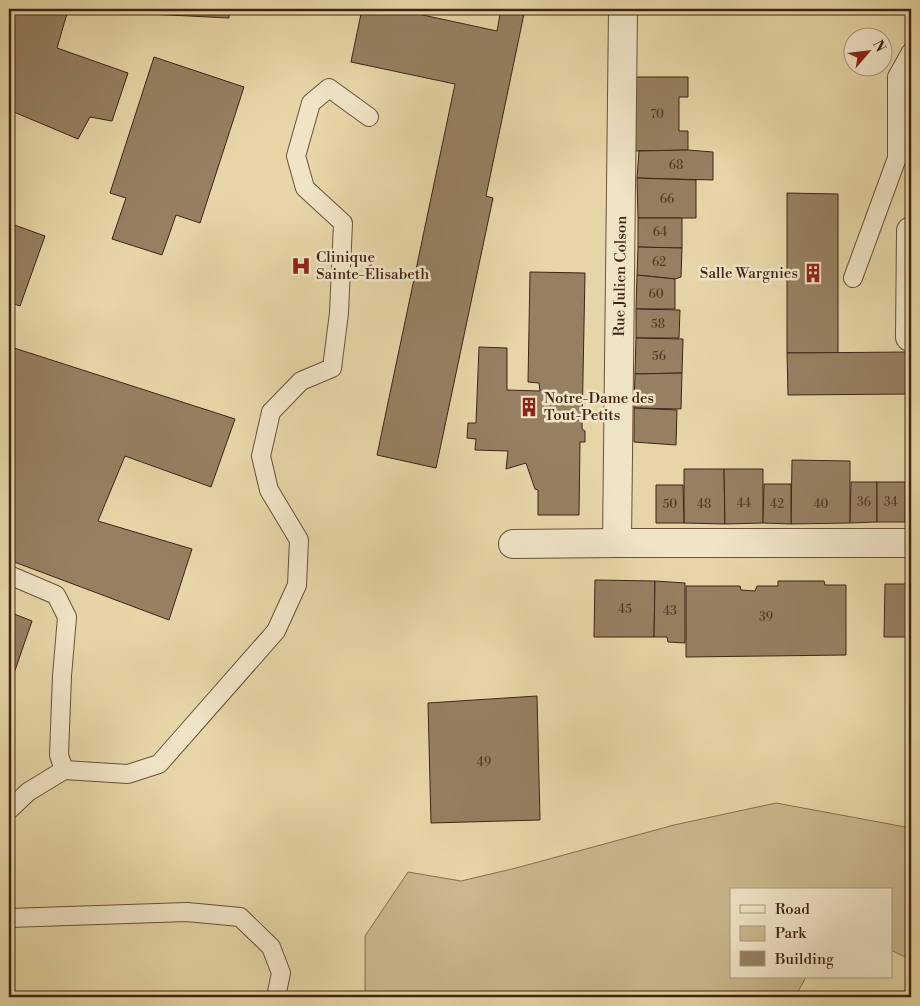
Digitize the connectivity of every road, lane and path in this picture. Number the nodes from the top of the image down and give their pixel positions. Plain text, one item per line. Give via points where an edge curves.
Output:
1 (622, 9) edge
2 (911, 52) edge
3 (369, 117) dead end
4 (911, 231) edge
5 (854, 278) dead end
6 (910, 337) edge
7 (617, 543) junction
8 (911, 543) edge
9 (514, 544) dead end
10 (9, 575) edge
11 (64, 770) junction
12 (9, 810) edge
13 (9, 918) edge
14 (276, 997) edge

1 - 7 street, Rue Julien Colson
2 - 5 lane via 897,77 898,158
3 - 11 lane via 329,88 311,104 296,156 305,188 342,223 339,313 332,368 301,381 272,412 262,456 269,490 299,540 297,585 276,631 159,764 128,774
4 - 6 street
7 - 8 street
7 - 9 street
10 - 11 lane via 56,595 67,617 59,755
11 - 12 lane via 28,792
13 - 14 lane via 187,912 240,917 271,947 282,973

